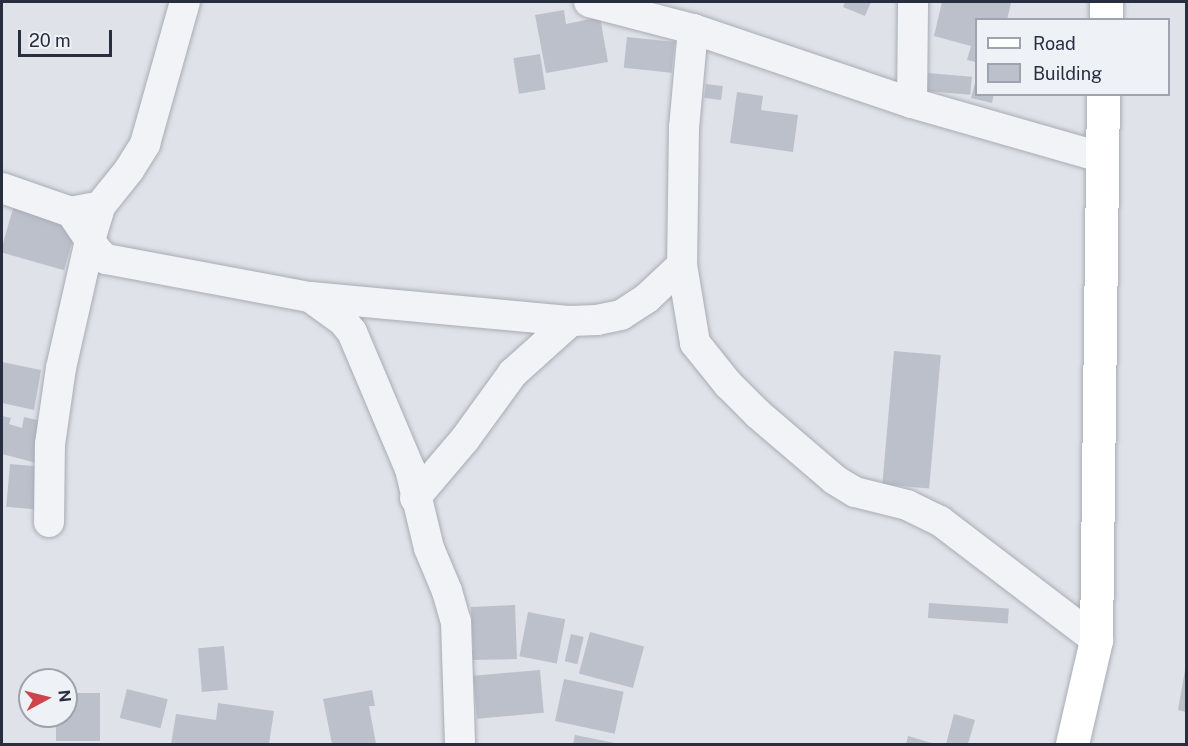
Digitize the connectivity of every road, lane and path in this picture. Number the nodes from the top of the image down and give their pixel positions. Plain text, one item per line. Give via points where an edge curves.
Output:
1 (185, 2) edge
2 (589, 2) edge
3 (913, 2) edge
4 (1106, 2) edge
5 (1106, 18) edge
6 (693, 29) junction
7 (1103, 96) edge
8 (912, 103) junction
9 (1100, 157) junction
10 (2, 188) edge
11 (101, 205) junction
12 (71, 212) junction
13 (90, 240) junction
14 (682, 265) junction
15 (310, 297) junction
16 (571, 321) junction
17 (416, 498) junction
18 (50, 522) dead end
19 (1096, 640) junction
20 (460, 744) edge
21 (1072, 744) edge

1 - 11 street via 145,144
2 - 6 street
3 - 8 street
4 - 5 main road
6 - 8 street
6 - 14 street via 684,127
7 - 9 main road
8 - 9 street
9 - 19 main road
10 - 12 street
11 - 12 street
11 - 13 street
12 - 13 street
13 - 15 street via 98,252 113,261
13 - 18 street via 59,379 50,444
14 - 16 street via 647,298 621,315
14 - 19 street via 695,343 728,384 798,450 855,492 907,505 940,521
15 - 16 street
15 - 17 street via 352,332 401,442
16 - 17 street via 499,388 465,439
17 - 20 street via 456,622
19 - 21 main road

